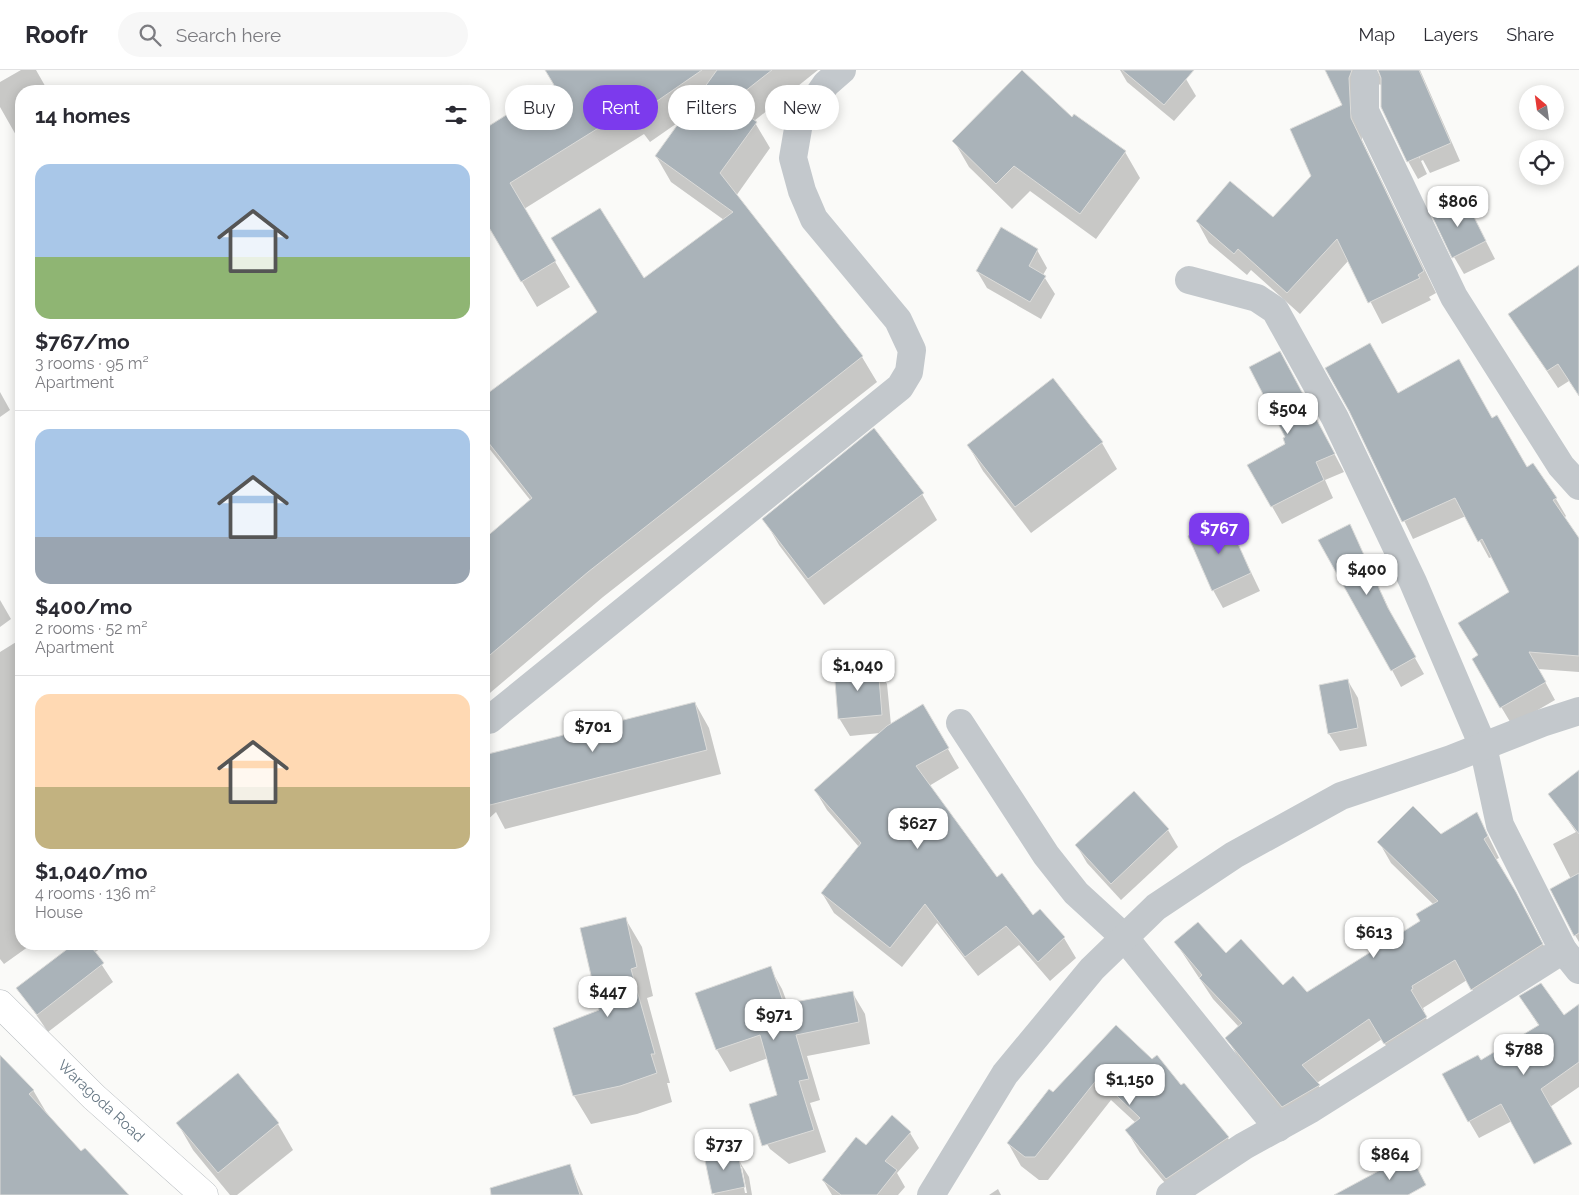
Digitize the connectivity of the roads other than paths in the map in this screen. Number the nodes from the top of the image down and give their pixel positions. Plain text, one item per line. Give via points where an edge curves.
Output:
1 (842, 70) edge
2 (1365, 78) dead end
3 (1188, 280) dead end
4 (1579, 486) edge
5 (1579, 710) edge
6 (490, 719) edge
7 (960, 723) dead end
8 (1483, 746) junction
9 (1124, 937) junction
10 (1571, 960) edge
11 (0, 1004) edge
12 (1278, 1128) junction
13 (204, 1195) edge
14 (930, 1195) edge
15 (1170, 1195) edge

1 - 6 street via 826,84 799,123 793,158 814,219 898,320 912,350 909,372 900,387
2 - 4 street via 1364,110 1454,297 1561,466
3 - 8 street via 1257,298 1275,310 1335,418 1413,582
5 - 8 street
7 - 9 street via 1046,855 1076,892
8 - 9 street via 1341,796 1234,855 1156,907
8 - 10 street via 1500,824
9 - 12 street
9 - 14 street via 1092,968 1005,1074
10 - 12 street
11 - 13 main road, Waragoda Road via 94,1096
12 - 15 street via 1244,1146

